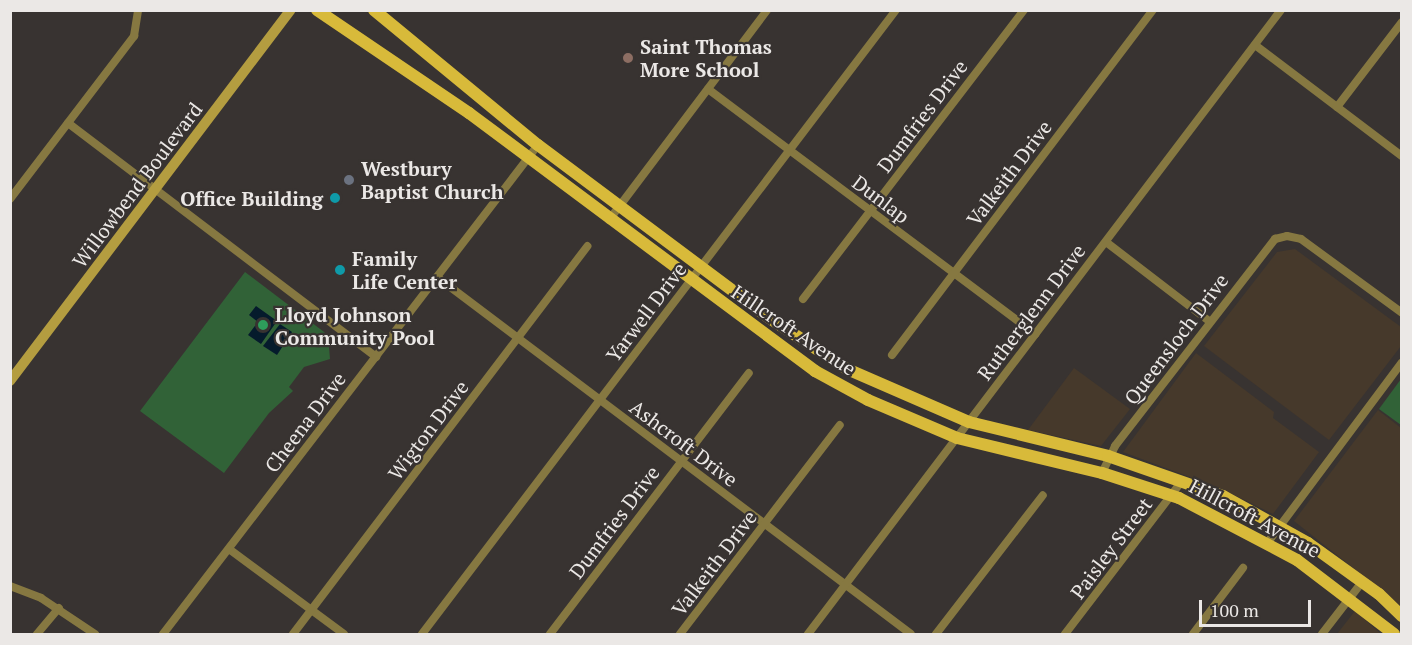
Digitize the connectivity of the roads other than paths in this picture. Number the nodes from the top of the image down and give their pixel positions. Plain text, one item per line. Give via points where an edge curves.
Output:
1 (138, 10) edge
2 (291, 10) edge
3 (317, 10) edge
4 (767, 10) edge
5 (896, 10) edge
6 (1024, 10) edge
7 (1153, 10) edge
8 (1281, 10) edge
9 (374, 11) edge
10 (1401, 22) edge
11 (1255, 45) junction
12 (708, 89) junction
13 (1336, 107) junction
14 (68, 123) junction
15 (538, 145) junction
16 (790, 150) junction
17 (1401, 156) edge
18 (527, 159) junction
19 (156, 190) junction
20 (10, 199) edge
21 (620, 204) junction
22 (870, 211) junction
23 (609, 220) junction
24 (1106, 242) junction
25 (588, 246) dead end
26 (701, 267) junction
27 (953, 274) junction
28 (437, 277) junction
29 (690, 282) junction
30 (803, 299) dead end
31 (1401, 313) edge
32 (1209, 321) junction
33 (1036, 334) junction
34 (518, 339) junction
35 (892, 355) dead end
36 (376, 357) junction
37 (1401, 362) edge
38 (749, 373) dead end
39 (10, 381) edge
40 (600, 400) junction
41 (969, 422) junction
42 (840, 425) dead end
43 (957, 438) junction
44 (1108, 456) junction
45 (681, 461) junction
46 (1102, 473) junction
47 (1182, 481) junction
48 (1043, 495) dead end
49 (1172, 495) junction
50 (765, 524) junction
51 (1279, 524) junction
52 (1268, 542) junction
53 (229, 549) junction
54 (1244, 568) dead end
55 (1362, 582) junction
56 (846, 585) junction
57 (10, 586) edge
58 (1351, 597) junction
59 (59, 608) junction
60 (312, 610) junction
61 (1401, 616) edge
62 (1390, 631) edge
63 (37, 634) edge
64 (95, 634) edge
65 (163, 634) edge
66 (293, 634) edge
67 (344, 634) edge
68 (422, 634) edge
69 (550, 634) edge
70 (681, 634) edge
71 (808, 634) edge
72 (911, 634) edge
73 (936, 634) edge
74 (1065, 634) edge
75 (1193, 634) edge
76 (1322, 634) edge
77 (1401, 634) edge

1 - 14 street via 134,36
2 - 19 main road, Willowbend Boulevard
3 - 18 main road, Hillcroft Avenue via 469,114
4 - 12 street
5 - 16 street, Yarwell Drive
6 - 22 street, Dumfries Drive
7 - 27 street, Valkeith Drive
8 - 11 street, Rutherglenn Drive
9 - 15 main road, Hillcroft Avenue
10 - 13 street
11 - 13 street
11 - 24 street, Rutherglenn Drive
12 - 16 street, Dunlap
12 - 21 street
13 - 17 street
14 - 19 street
14 - 20 street
15 - 18 street, Cheena Drive
15 - 21 main road, Hillcroft Avenue
16 - 22 street, Dunlap
16 - 26 street, Yarwell Drive
18 - 23 main road, Hillcroft Avenue
18 - 28 street, Cheena Drive
19 - 36 street
19 - 39 main road, Willowbend Boulevard
21 - 23 street
21 - 26 main road, Hillcroft Avenue
22 - 27 street, Dunlap
22 - 30 street, Dumfries Drive
23 - 29 main road, Hillcroft Avenue
24 - 32 street
24 - 33 street, Rutherglenn Drive
25 - 34 street, Wigton Drive
26 - 29 street, Yarwell Drive
26 - 41 main road, Hillcroft Avenue via 847,369
27 - 33 street, Dunlap
27 - 35 street, Valkeith Drive
28 - 34 street, Ashcroft Drive
28 - 36 street, Cheena Drive
29 - 40 street, Yarwell Drive
29 - 43 main road, Hillcroft Avenue via 815,371 868,400
31 - 32 street, Queensloch Drive via 1309,244 1287,236 1268,245
32 - 44 street, Queensloch Drive
33 - 41 street, Rutherglenn Drive
34 - 40 street, Ashcroft Drive
34 - 60 street, Wigton Drive
36 - 53 street, Cheena Drive
37 - 51 street
38 - 45 street, Dumfries Drive
40 - 45 street, Ashcroft Drive
40 - 68 street, Yarwell Drive
41 - 43 street, Rutherglenn Drive
41 - 44 main road, Hillcroft Avenue
42 - 50 street, Valkeith Drive
43 - 46 main road, Hillcroft Avenue
43 - 56 street, Rutherglenn Drive
44 - 46 street, Queensloch Drive
44 - 47 main road, Hillcroft Avenue
45 - 50 street, Ashcroft Drive
45 - 69 street, Dumfries Drive
46 - 49 main road, Hillcroft Avenue
47 - 49 street, Paisley Street
47 - 51 main road, Hillcroft Avenue
48 - 73 street
49 - 52 main road, Hillcroft Avenue
49 - 74 street, Paisley Street
50 - 56 street, Ashcroft Drive
50 - 70 street, Valkeith Drive
51 - 52 street
51 - 55 main road, Hillcroft Avenue
52 - 58 main road, Hillcroft Avenue
53 - 60 street
53 - 65 street, Cheena Drive
54 - 75 street
55 - 58 street
55 - 61 main road, Hillcroft Avenue
56 - 71 street, Rutherglenn Drive
56 - 72 street, Ashcroft Drive
57 - 59 street
58 - 62 main road, Hillcroft Avenue
58 - 76 street
59 - 63 street
59 - 64 street
60 - 66 street, Wigton Drive
60 - 67 street
62 - 77 main road, Hillcroft Avenue

